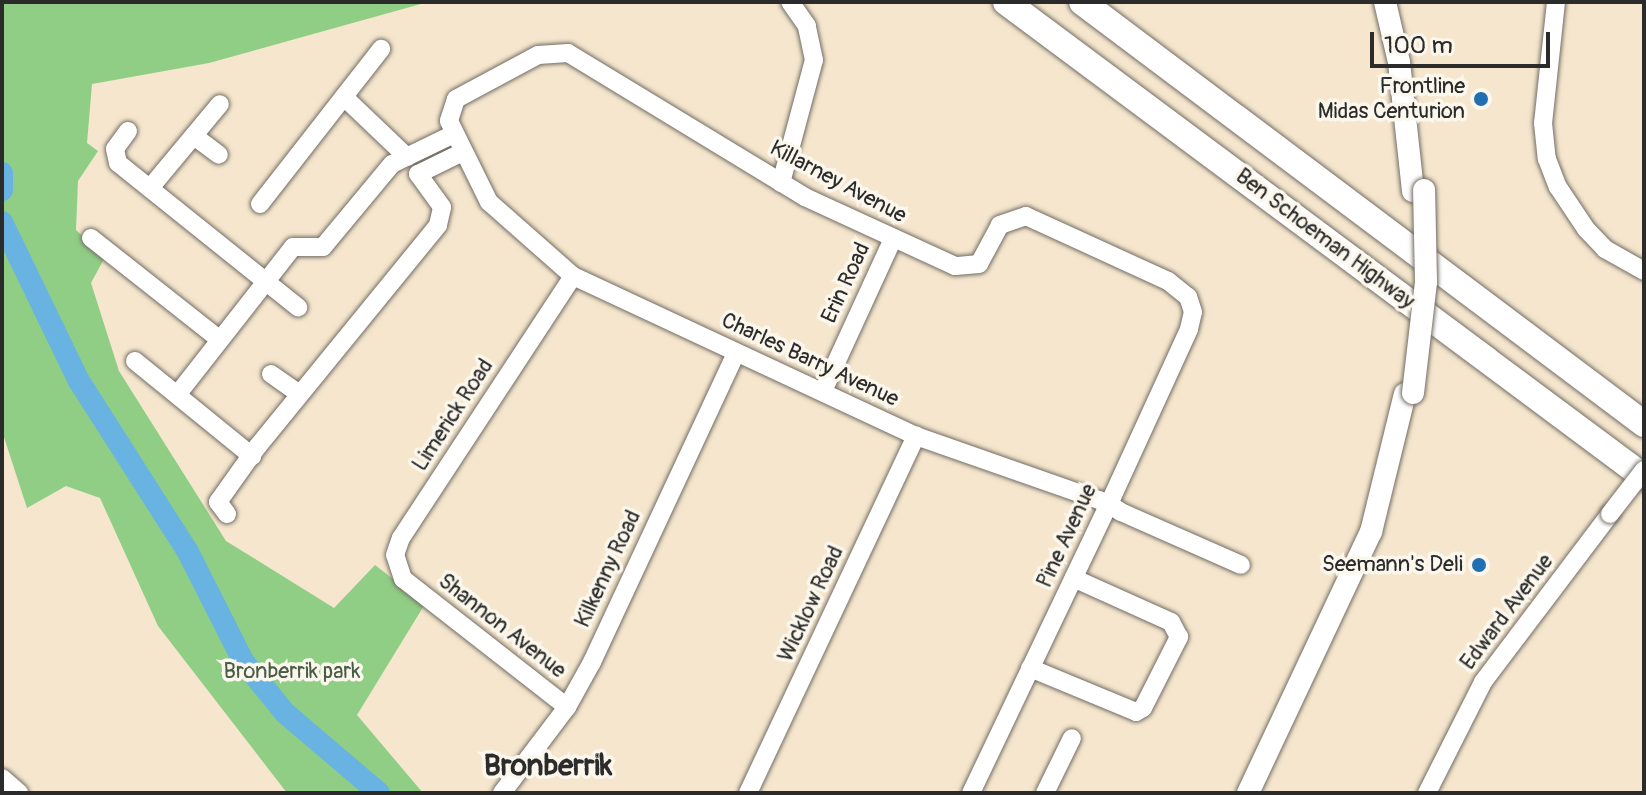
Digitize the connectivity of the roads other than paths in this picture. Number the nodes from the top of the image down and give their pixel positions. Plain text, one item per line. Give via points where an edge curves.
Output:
1 (790, 2) edge
2 (1006, 2) edge
3 (1082, 2) edge
4 (1385, 2) edge
5 (1397, 2) edge
6 (1556, 2) edge
7 (381, 49) dead end
8 (344, 97) junction
9 (456, 99) joint
10 (220, 104) dead end
11 (128, 131) dead end
12 (454, 134) junction
13 (194, 136) junction
14 (463, 152) junction
15 (219, 155) dead end
16 (413, 166) junction
17 (781, 183) junction
18 (150, 188) junction
19 (1419, 191) junction
20 (439, 203) junction
21 (260, 204) dead end
22 (460, 205) dead end
23 (91, 238) dead end
24 (893, 239) junction
25 (1644, 271) edge
26 (573, 276) junction
27 (266, 280) junction
28 (1188, 297) joint
29 (298, 307) dead end
30 (344, 334) junction
31 (219, 339) junction
32 (369, 340) dead end
33 (736, 353) junction
34 (135, 361) dead end
35 (271, 374) dead end
36 (303, 391) junction
37 (823, 391) junction
38 (1409, 393) junction
39 (177, 395) junction
40 (1644, 424) edge
41 (916, 436) junction
42 (252, 448) junction
43 (1644, 470) edge
44 (1644, 477) edge
45 (1109, 504) junction
46 (227, 514) dead end
47 (1241, 565) dead end
48 (1073, 578) junction
49 (407, 582) joint
50 (1030, 668) junction
51 (567, 707) junction
52 (1072, 738) dead end
53 (2, 778) edge
54 (19, 793) edge
55 (502, 793) edge
56 (748, 793) edge
57 (971, 793) edge
58 (1045, 793) edge
59 (1248, 793) edge
60 (1262, 793) edge
61 (1427, 793) edge

1 - 17 street via 807,26 814,60
2 - 44 highway, Ben Schoeman Highway
3 - 40 highway, Ben Schoeman Highway
4 - 19 main road
5 - 19 main road
6 - 25 street via 1543,123 1547,159 1558,187 1592,236
7 - 8 street
8 - 16 street
8 - 21 street
9 - 12 street, Charles Barry Avenue via 448,117
9 - 17 street, Killarney Avenue via 538,55 568,53
10 - 13 street
11 - 18 street via 115,149 116,159
12 - 14 street, Charles Barry Avenue
12 - 16 street
13 - 15 street
13 - 18 street
14 - 16 street
14 - 26 street, Charles Barry Avenue via 498,213
16 - 20 street
16 - 27 street via 323,247 297,245
17 - 24 street, Killarney Avenue
18 - 27 street
19 - 38 main road, bridge via 1426,282
20 - 22 street via 447,208
20 - 30 street via 442,214 431,236
23 - 31 street
24 - 28 street, Killarney Avenue via 968,269 984,258 1005,221 1026,216 1168,281
24 - 37 street, Erin Road
26 - 33 street, Charles Barry Avenue
26 - 49 street, Limerick Road via 401,538 395,561
27 - 29 street
27 - 31 street
28 - 45 street, Pine Avenue via 1193,312 1189,329
30 - 32 street
30 - 36 street
31 - 39 street
33 - 37 street, Charles Barry Avenue
33 - 51 street, Kilkenny Road
34 - 39 street
35 - 36 street
36 - 42 street via 280,433
37 - 41 street, Charles Barry Avenue
38 - 59 main road via 1368,540
38 - 60 main road via 1400,459 1368,562
39 - 42 street
41 - 45 street, Charles Barry Avenue
41 - 56 street, Wicklow Road
42 - 46 street via 218,502
43 - 61 street, Edward Avenue, bridge via 1483,682
45 - 47 street, Charles Barry Avenue
45 - 48 street, Pine Avenue
48 - 50 street, Pine Avenue
48 - 50 street via 1171,622 1179,637 1143,708 1136,712
49 - 51 street, Shannon Avenue
50 - 57 street, Pine Avenue
51 - 55 street, Kilkenny Road
52 - 58 street
53 - 54 street

